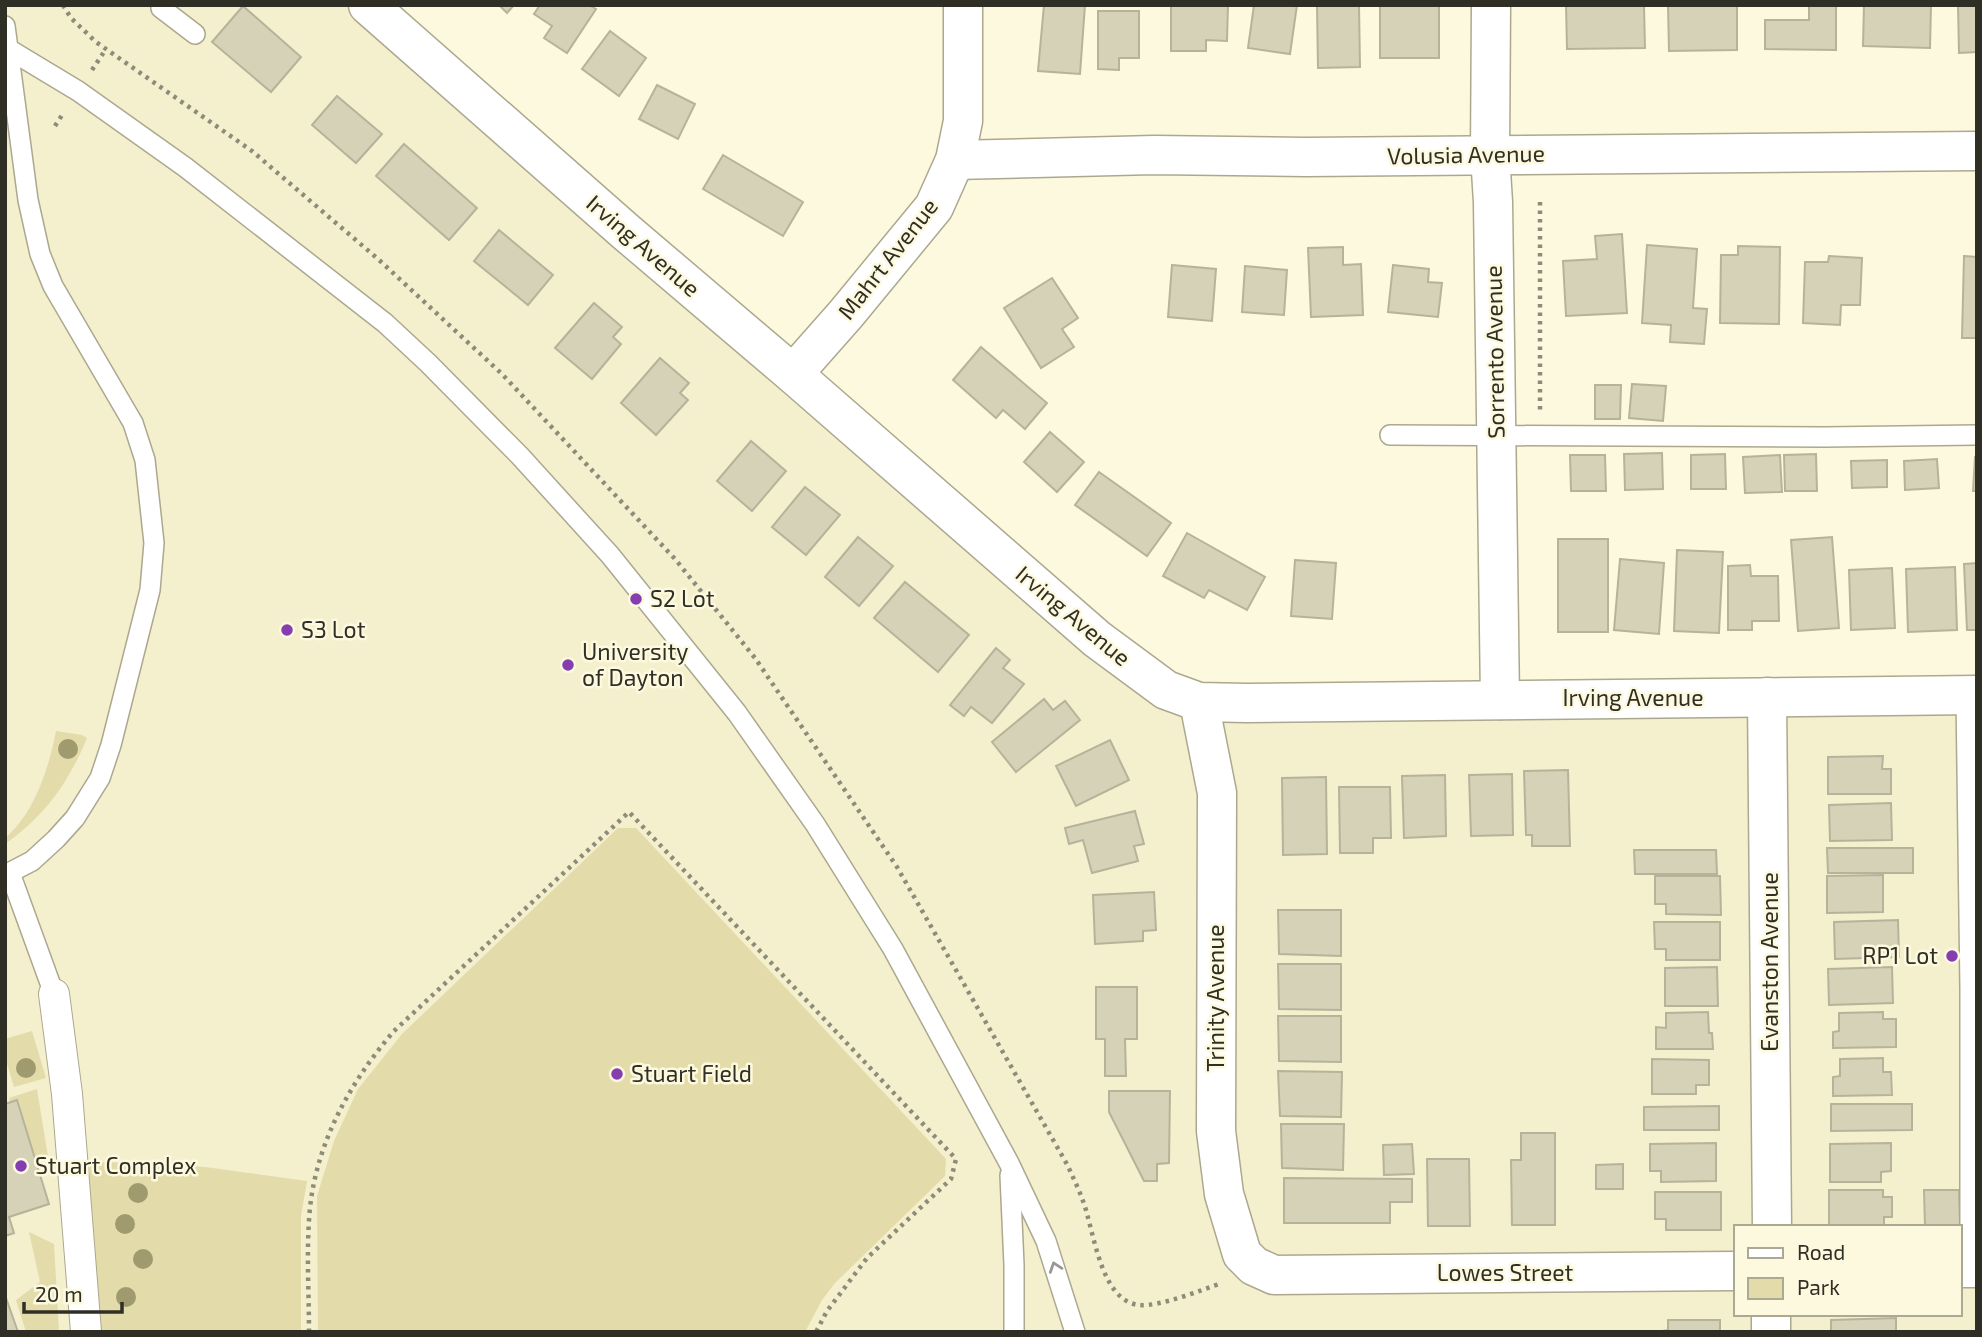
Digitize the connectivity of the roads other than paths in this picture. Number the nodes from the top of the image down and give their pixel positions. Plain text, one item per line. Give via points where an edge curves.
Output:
1 (368, 5) edge
2 (963, 5) edge
3 (1491, 5) edge
4 (160, 6) edge
5 (5, 26) edge
6 (195, 34) dead end
7 (10, 50) junction
8 (1977, 151) edge
9 (1490, 155) junction
10 (955, 160) junction
11 (793, 374) junction
12 (1390, 435) dead end
13 (1495, 435) junction
14 (1977, 435) edge
15 (1971, 695) edge
16 (1767, 697) junction
17 (1500, 700) junction
18 (1199, 702) junction
19 (8, 874) edge
20 (1973, 989) edge
21 (54, 993) joint
22 (1009, 1163) junction
23 (1772, 1225) edge
24 (1969, 1268) edge
25 (1734, 1270) edge
26 (1274, 1275) joint
27 (86, 1332) edge
28 (1014, 1332) edge
29 (1075, 1332) edge

1 - 11 street, Irving Avenue
2 - 10 street, Mahrt Avenue via 963,121
3 - 9 street, Sorrento Avenue
4 - 6 lane
5 - 7 lane
7 - 19 lane via 28,200 40,254 53,286 133,423 145,460 154,543 150,590 100,778 65,831 32,861
7 - 22 lane via 78,91 185,167 385,323 520,456 610,555 737,713 815,824 893,949
8 - 9 street, Volusia Avenue
9 - 10 street, Volusia Avenue
9 - 13 street, Sorrento Avenue
10 - 11 street, Mahrt Avenue via 934,206
11 - 18 street, Irving Avenue via 1097,639 1166,690
12 - 13 lane
13 - 14 lane
13 - 17 street, Sorrento Avenue
15 - 16 street, Irving Avenue
15 - 20 lane
16 - 17 street, Irving Avenue
16 - 23 street, Evanston Avenue
17 - 18 street, Irving Avenue
18 - 26 street, Trinity Avenue via 1217,793 1216,1130 1223,1181 1242,1254
19 - 21 lane
20 - 24 lane
21 - 27 street
22 - 28 lane
29 -> 22 lane via 1046,1241
25 - 26 street, Lowes Street

